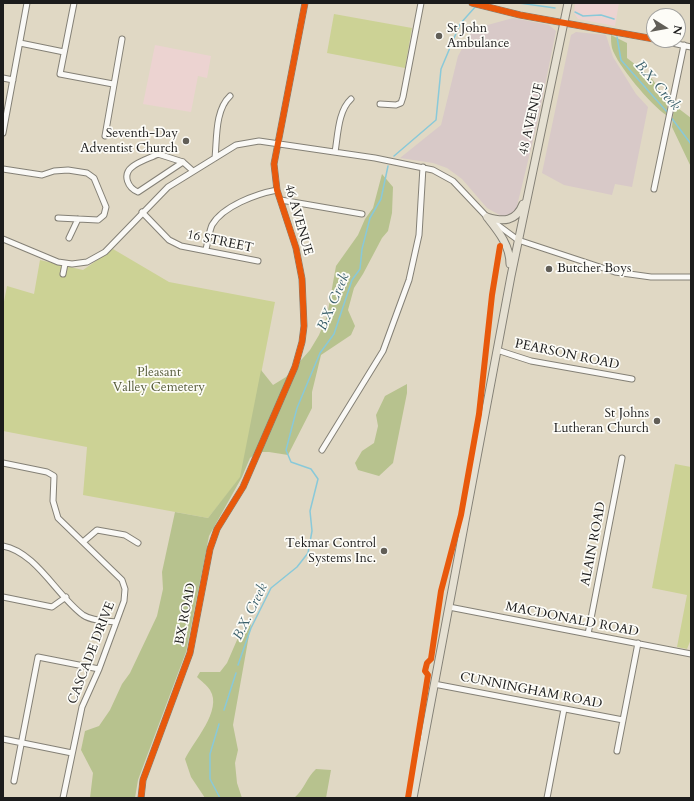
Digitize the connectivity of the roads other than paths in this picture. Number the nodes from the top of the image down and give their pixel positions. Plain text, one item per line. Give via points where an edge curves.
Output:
1 (27, 3) edge
2 (74, 3) edge
3 (305, 3) edge
4 (421, 3) edge
5 (472, 3) edge
6 (568, 3) edge
7 (565, 23) junction
8 (646, 38) edge
9 (122, 39) dead end
10 (20, 43) junction
11 (683, 48) edge
12 (64, 52) junction
13 (3, 78) edge
14 (13, 80) junction
15 (113, 84) junction
16 (230, 96) dead end
17 (351, 99) dead end
18 (380, 104) dead end
19 (4, 126) edge
20 (3, 133) edge
21 (105, 136) dead end
22 (278, 144) junction
23 (335, 152) junction
24 (215, 158) junction
25 (183, 162) junction
26 (423, 167) junction
27 (3, 169) edge
28 (193, 171) junction
29 (529, 186) junction
30 (654, 189) dead end
31 (277, 190) junction
32 (281, 200) junction
33 (142, 212) junction
34 (362, 214) dead end
35 (487, 217) junction
36 (58, 218) dead end
37 (78, 219) junction
38 (69, 238) dead end
39 (3, 239) edge
40 (518, 240) junction
41 (206, 249) junction
42 (258, 261) dead end
43 (65, 264) junction
44 (63, 274) dead end
45 (510, 276) junction
46 (691, 277) edge
47 (498, 350) junction
48 (632, 379) dead end
49 (264, 439) joint
50 (322, 450) dead end
51 (622, 458) dead end
52 (3, 462) edge
53 (83, 542) junction
54 (138, 543) dead end
55 (3, 546) edge
56 (3, 597) edge
57 (66, 597) junction
58 (449, 607) junction
59 (116, 622) junction
60 (588, 634) junction
61 (638, 644) junction
62 (691, 654) edge
63 (99, 669) junction
64 (434, 684) junction
65 (564, 709) junction
66 (623, 720) junction
67 (3, 739) edge
68 (21, 743) junction
69 (617, 751) dead end
70 (72, 753) junction
71 (14, 782) dead end
72 (63, 798) edge
73 (140, 798) edge
74 (414, 798) edge
75 (547, 798) edge

1 - 10 street
2 - 12 street
3 - 22 street, 46 AVENUE
4 - 18 street via 401,103
5 - 7 street
6 - 7 main road, 48 AVENUE
7 - 8 street
7 - 29 main road, 48 AVENUE
9 - 15 street
10 - 12 street
10 - 14 street
11 - 30 street
12 - 15 street via 60,74
13 - 14 street
14 - 19 street
15 - 21 street
16 - 24 street via 220,110
17 - 23 street via 345,104
19 - 20 street
22 - 23 street
22 - 24 street via 247,142 236,145
22 - 31 street, 46 AVENUE via 274,164
23 - 26 street
24 - 28 street
25 - 25 street via 158,154 131,167 127,182 132,190 138,192
25 - 28 street
26 - 35 street via 443,174 453,181
26 - 50 street via 419,235 409,280 382,350
27 - 37 street via 42,175 68,170 94,178 106,207 104,215 98,220
28 - 33 street via 168,187
29 - 35 main road via 522,208 514,217 500,221
29 - 40 main road, 48 AVENUE
31 - 32 street, 46 AVENUE
31 - 41 street via 255,195 219,215 212,226
32 - 34 street
32 - 49 street, 46 AVENUE via 296,248 302,279 304,326 295,367
33 - 41 street, 16 STREET via 169,240 181,246
33 - 43 street via 105,252 87,262
35 - 40 street
35 - 45 main road via 498,231 508,251
36 - 37 street
37 - 38 street
39 - 43 street
40 - 45 main road, 48 AVENUE
40 - 46 street via 615,272 651,277
41 - 42 street, 16 STREET
43 - 44 street
45 - 47 main road
47 - 48 street, PEARSON ROAD via 531,361
47 - 58 main road
49 - 73 street, BX ROAD via 243,487 217,529 210,549 190,653 142,780
51 - 60 street, ALAIN ROAD
52 - 53 street, CASCADE DRIVE via 47,472 54,476 53,501 58,518
53 - 54 street via 97,530 125,535
53 - 59 street, CASCADE DRIVE via 122,580 125,589 124,601
55 - 57 street via 10,547 27,557
56 - 57 street via 52,607
57 - 59 street via 84,615
58 - 60 street, MACDONALD ROAD
58 - 64 main road
59 - 63 street, CASCADE DRIVE
60 - 61 street, MACDONALD ROAD
61 - 62 street, MACDONALD ROAD
61 - 66 street
63 - 68 street via 38,657
63 - 70 street, CASCADE DRIVE via 82,707
64 - 65 street, CUNNINGHAM ROAD
64 - 74 main road
65 - 66 street, CUNNINGHAM ROAD
65 - 75 street
66 - 69 street
67 - 68 street
68 - 70 street
68 - 71 street
70 - 72 street, CASCADE DRIVE

